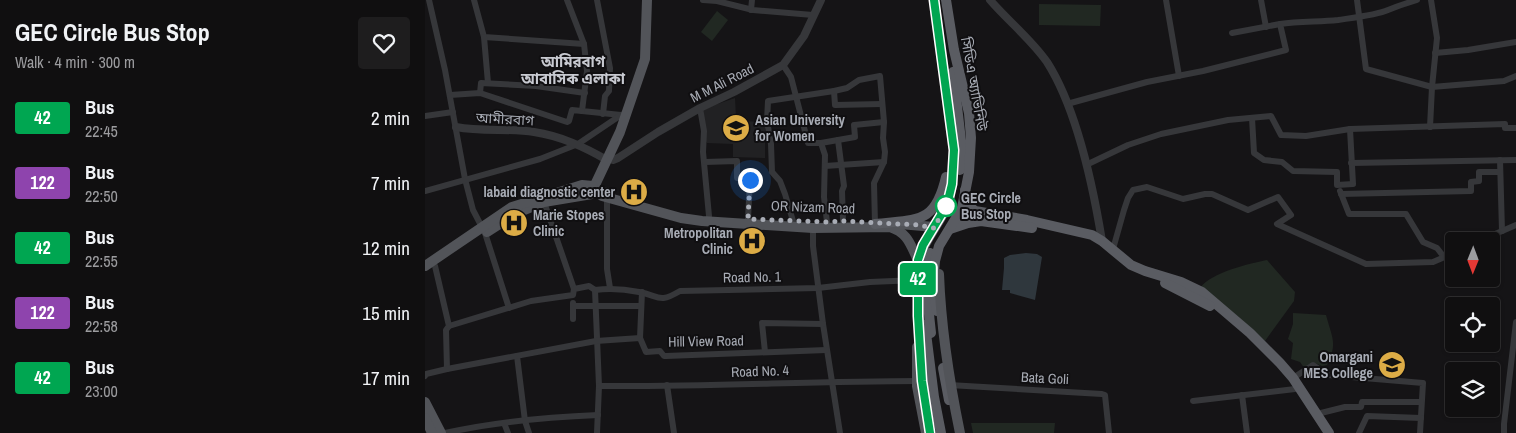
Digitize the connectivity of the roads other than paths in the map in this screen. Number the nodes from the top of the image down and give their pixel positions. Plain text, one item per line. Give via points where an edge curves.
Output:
1 (429, 0) edge
2 (474, 0) edge
3 (567, 0) edge
4 (597, 0) edge
5 (647, 0) edge
6 (704, 0) edge
7 (752, 0) edge
8 (821, 0) edge
9 (946, 0) edge
10 (990, 0) edge
11 (1166, 0) edge
12 (1262, 0) edge
13 (1357, 0) edge
14 (1417, 0) edge
15 (1431, 0) edge
16 (717, 1) edge
17 (935, 1) edge
18 (734, 3) edge
19 (751, 10) junction
20 (813, 15) junction
21 (1359, 16) junction
22 (1280, 24) junction
23 (1266, 27) junction
24 (1232, 33) dead end
25 (484, 37) junction
26 (1516, 42) edge
27 (584, 44) junction
28 (1435, 53) junction
29 (645, 59) junction
30 (783, 65) junction
31 (1179, 76) junction
32 (1516, 76) edge
33 (488, 83) junction
34 (1431, 87) junction
35 (834, 91) junction
36 (585, 93) junction
37 (480, 94) junction
38 (450, 95) junction
39 (796, 98) junction
40 (882, 104) junction
41 (1067, 104) junction
42 (700, 108) junction
43 (583, 111) junction
44 (453, 112) junction
45 (603, 114) junction
46 (624, 115) junction
47 (425, 116) edge
48 (1253, 118) junction
49 (884, 122) junction
50 (1430, 127) junction
51 (456, 128) junction
52 (1516, 128) edge
53 (1351, 129) junction
54 (838, 140) junction
55 (821, 143) junction
56 (578, 144) junction
57 (954, 150) junction
58 (610, 159) junction
59 (1500, 160) junction
60 (1516, 160) edge
61 (705, 162) junction
62 (884, 162) junction
63 (1351, 164) junction
64 (840, 165) junction
65 (1086, 165) junction
66 (825, 166) junction
67 (1500, 172) junction
68 (465, 179) junction
69 (1337, 185) junction
70 (600, 190) junction
71 (965, 190) junction
72 (425, 191) edge
73 (1341, 194) junction
74 (544, 202) junction
75 (709, 216) junction
76 (748, 219) junction
77 (793, 221) junction
78 (843, 221) junction
79 (827, 222) junction
80 (875, 224) junction
81 (1516, 225) edge
82 (813, 228) junction
83 (934, 228) junction
84 (950, 229) junction
85 (483, 230) junction
86 (1502, 231) joint
87 (1102, 241) junction
88 (939, 246) junction
89 (1113, 250) junction
90 (1444, 257) joint
91 (918, 260) junction
92 (430, 266) edge
93 (425, 274) edge
94 (917, 280) junction
95 (609, 288) junction
96 (818, 288) junction
97 (595, 290) junction
98 (574, 292) junction
99 (642, 292) junction
100 (573, 306) junction
101 (594, 306) junction
102 (641, 306) junction
103 (509, 308) junction
104 (918, 318) junction
105 (573, 320) dead end
106 (1516, 322) edge
107 (823, 324) junction
108 (449, 326) junction
109 (639, 338) junction
110 (596, 341) junction
111 (827, 350) junction
112 (765, 352) junction
113 (517, 356) junction
114 (1514, 365) edge
115 (447, 369) junction
116 (425, 376) edge
117 (831, 381) junction
118 (922, 381) junction
119 (946, 384) junction
120 (1295, 384) junction
121 (599, 386) junction
122 (667, 386) junction
123 (1242, 395) junction
124 (1193, 401) dead end
125 (425, 402) edge
126 (1421, 402) junction
127 (1317, 414) junction
128 (598, 415) junction
129 (425, 418) edge
130 (1421, 418) junction
131 (525, 421) junction
132 (504, 424) junction
133 (432, 433) edge
134 (443, 433) edge
135 (508, 433) edge
136 (529, 433) edge
137 (597, 433) edge
138 (674, 433) edge
139 (840, 433) edge
140 (926, 433) edge
141 (930, 433) edge
142 (941, 433) edge
143 (947, 433) edge
144 (956, 433) edge
145 (960, 433) edge
146 (1109, 433) edge
147 (1247, 433) edge
148 (1323, 433) edge
149 (1329, 433) edge
150 (1359, 433) edge
151 (1420, 433) edge
152 (1504, 433) edge

1 - 38 street
2 - 25 street
3 - 27 street
4 - 45 street via 610,68
5 - 29 main road
6 - 16 street
7 - 19 street
8 - 20 street, M M Ali Road
9 - 71 highway, সিডিএ অ্যাভিনিউ via 969,113 971,138
10 - 41 street via 1044,58
11 - 31 street
12 - 23 street
13 - 21 street
14 - 21 street via 1388,11
15 - 28 street via 1437,38
16 - 18 street
17 - 57 highway, সিডিএ অ্যাভিনিউ
17 - 142 highway via 958,147 949,207 926,251 922,269 928,354
17 - 143 highway via 957,99 963,148 952,210 931,251 927,270 935,370
18 - 19 street
19 - 20 street
20 - 30 street, M M Ali Road via 804,36
21 - 22 street
21 - 34 street via 1366,69
22 - 23 street
22 - 31 street via 1286,50
23 - 24 street
25 - 27 street
25 - 33 street
26 - 28 street
27 - 36 street
28 - 34 street
29 - 46 main road
29 - 58 main road via 642,84
30 - 39 street via 791,77
30 - 42 street, M M Ali Road
31 - 41 street
32 - 34 street via 1504,81
33 - 36 street
33 - 37 street via 480,83
34 - 50 street
35 - 39 street
35 - 40 street via 835,105
35 - 40 street via 859,80 880,76
36 - 43 street
37 - 38 street
37 - 43 street via 567,122 571,110
38 - 44 street
39 - 55 street via 808,143
39 - 77 street via 768,101 767,121 772,172 780,182
40 - 49 street
41 - 65 street
42 - 58 street, M M Ali Road via 618,158
42 - 61 street
43 - 45 street
44 - 47 street
44 - 51 street
45 - 46 street
46 - 56 street
46 - 58 main road
48 - 53 street via 1271,116 1281,135 1306,136
48 - 65 street via 1161,134
48 - 69 street via 1254,153 1264,160 1282,162 1293,171 1337,172
49 - 54 street via 854,125 855,136
49 - 62 street
50 - 52 street via 1505,124 1505,128
50 - 53 street
51 - 56 street, আমীরবাগ via 534,132
51 - 68 street
53 - 63 street
54 - 55 street
54 - 64 street
55 - 66 street
56 - 58 street, আমীরবাগ
56 - 68 street via 540,159
57 - 80 highway via 942,194 931,212 922,218
57 - 83 highway, সিডিএ অ্যাভিনিউ via 949,198
58 - 70 main road
59 - 60 street
59 - 63 street
59 - 67 street
61 - 75 street
61 - 76 street via 737,161 737,178 750,180
62 - 64 street
62 - 80 street via 874,183
63 - 69 street via 1353,184
64 - 66 street
64 - 78 street via 844,186 841,191
65 - 87 street
66 - 79 street
67 - 73 street via 1479,172 1479,181 1471,182 1471,191
67 - 86 street
68 - 72 street
68 - 85 street via 473,210
69 - 73 street
70 - 74 main road
70 - 75 main road, OR Nizam Road via 679,213
70 - 82 main road via 681,218
70 - 85 main road via 582,185 520,204
70 - 95 street
71 - 84 highway, সিডিএ অ্যাভিনিউ via 962,208
71 - 87 highway via 967,204 975,211 1076,230
73 - 90 street via 1349,214 1406,214 1423,242 1437,248
74 - 85 main road
74 - 98 street
75 - 76 main road, OR Nizam Road
76 - 77 main road, OR Nizam Road
77 - 79 main road, OR Nizam Road
78 - 79 main road, OR Nizam Road
78 - 80 main road, OR Nizam Road
80 - 83 main road, OR Nizam Road
81 - 86 street
82 - 91 main road via 890,228 900,231
82 - 96 street
83 - 91 highway, সিডিএ অ্যাভিনিউ
84 - 88 highway, সিডিএ অ্যাভিনিউ
84 - 120 highway via 981,221 1085,240 1107,251 1130,272 1206,302
85 - 92 main road
85 - 103 street
87 - 89 highway
88 - 119 highway, সিডিএ অ্যাভিনিউ via 933,282
88 - 145 main road, bridge via 941,310 948,372
89 - 90 street via 1128,198 1133,190 1147,187 1183,199 1213,194 1248,210 1278,197 1291,215 1277,224 1366,264 1433,262
89 - 120 highway via 1145,272 1202,292 1280,363
91 - 94 highway, সিডিএ অ্যাভিনিউ
92 - 93 main road
92 - 108 street
94 - 96 street, Road No. 1
94 - 104 highway, সিডিএ অ্যাভিনিউ
95 - 97 street, Road No. 1
95 - 99 street, Road No. 1
96 - 99 street, Road No. 1 via 681,291 670,297 657,298
96 - 107 street
97 - 98 street, Road No. 1 via 589,286
97 - 101 street
98 - 100 street
98 - 103 street, Road No. 1
99 - 102 street
100 - 101 street
100 - 105 street
101 - 102 street
101 - 110 street
102 - 109 street
103 - 108 street, Road No. 1
104 - 118 highway, সিডিএ অ্যাভিনিউ
104 - 140 main road, bridge via 917,386
106 - 114 street
107 - 111 street
107 - 112 street via 761,323
108 - 115 street via 446,330
109 - 110 street
109 - 112 street, Hill View Road via 646,352 660,351 664,356
110 - 113 street
110 - 121 street
111 - 112 street, Hill View Road
111 - 117 street
113 - 115 street
113 - 131 street
114 - 152 street
115 - 116 street
117 - 118 street, Road No. 4
117 - 122 street, Road No. 4
117 - 139 street
118 - 141 highway, সিডিএ অ্যাভিনিউ
119 - 144 highway, সিডিএ অ্যাভিনিউ
119 - 146 street, Bata Goli via 1102,394 1105,395
120 - 123 street
120 - 126 street via 1313,365 1328,375 1423,383
120 - 127 highway
120 - 148 highway
121 - 122 street, Road No. 4
121 - 128 street
122 - 138 street
123 - 124 street
123 - 147 street
125 - 134 main road
126 - 127 street via 1362,402 1361,407 1345,407
126 - 130 street
127 - 149 highway
128 - 131 street via 553,416
128 - 137 street
129 - 133 main road
130 - 150 street via 1367,416
130 - 151 street
131 - 132 street
131 - 136 street
132 - 134 street
132 - 135 street

